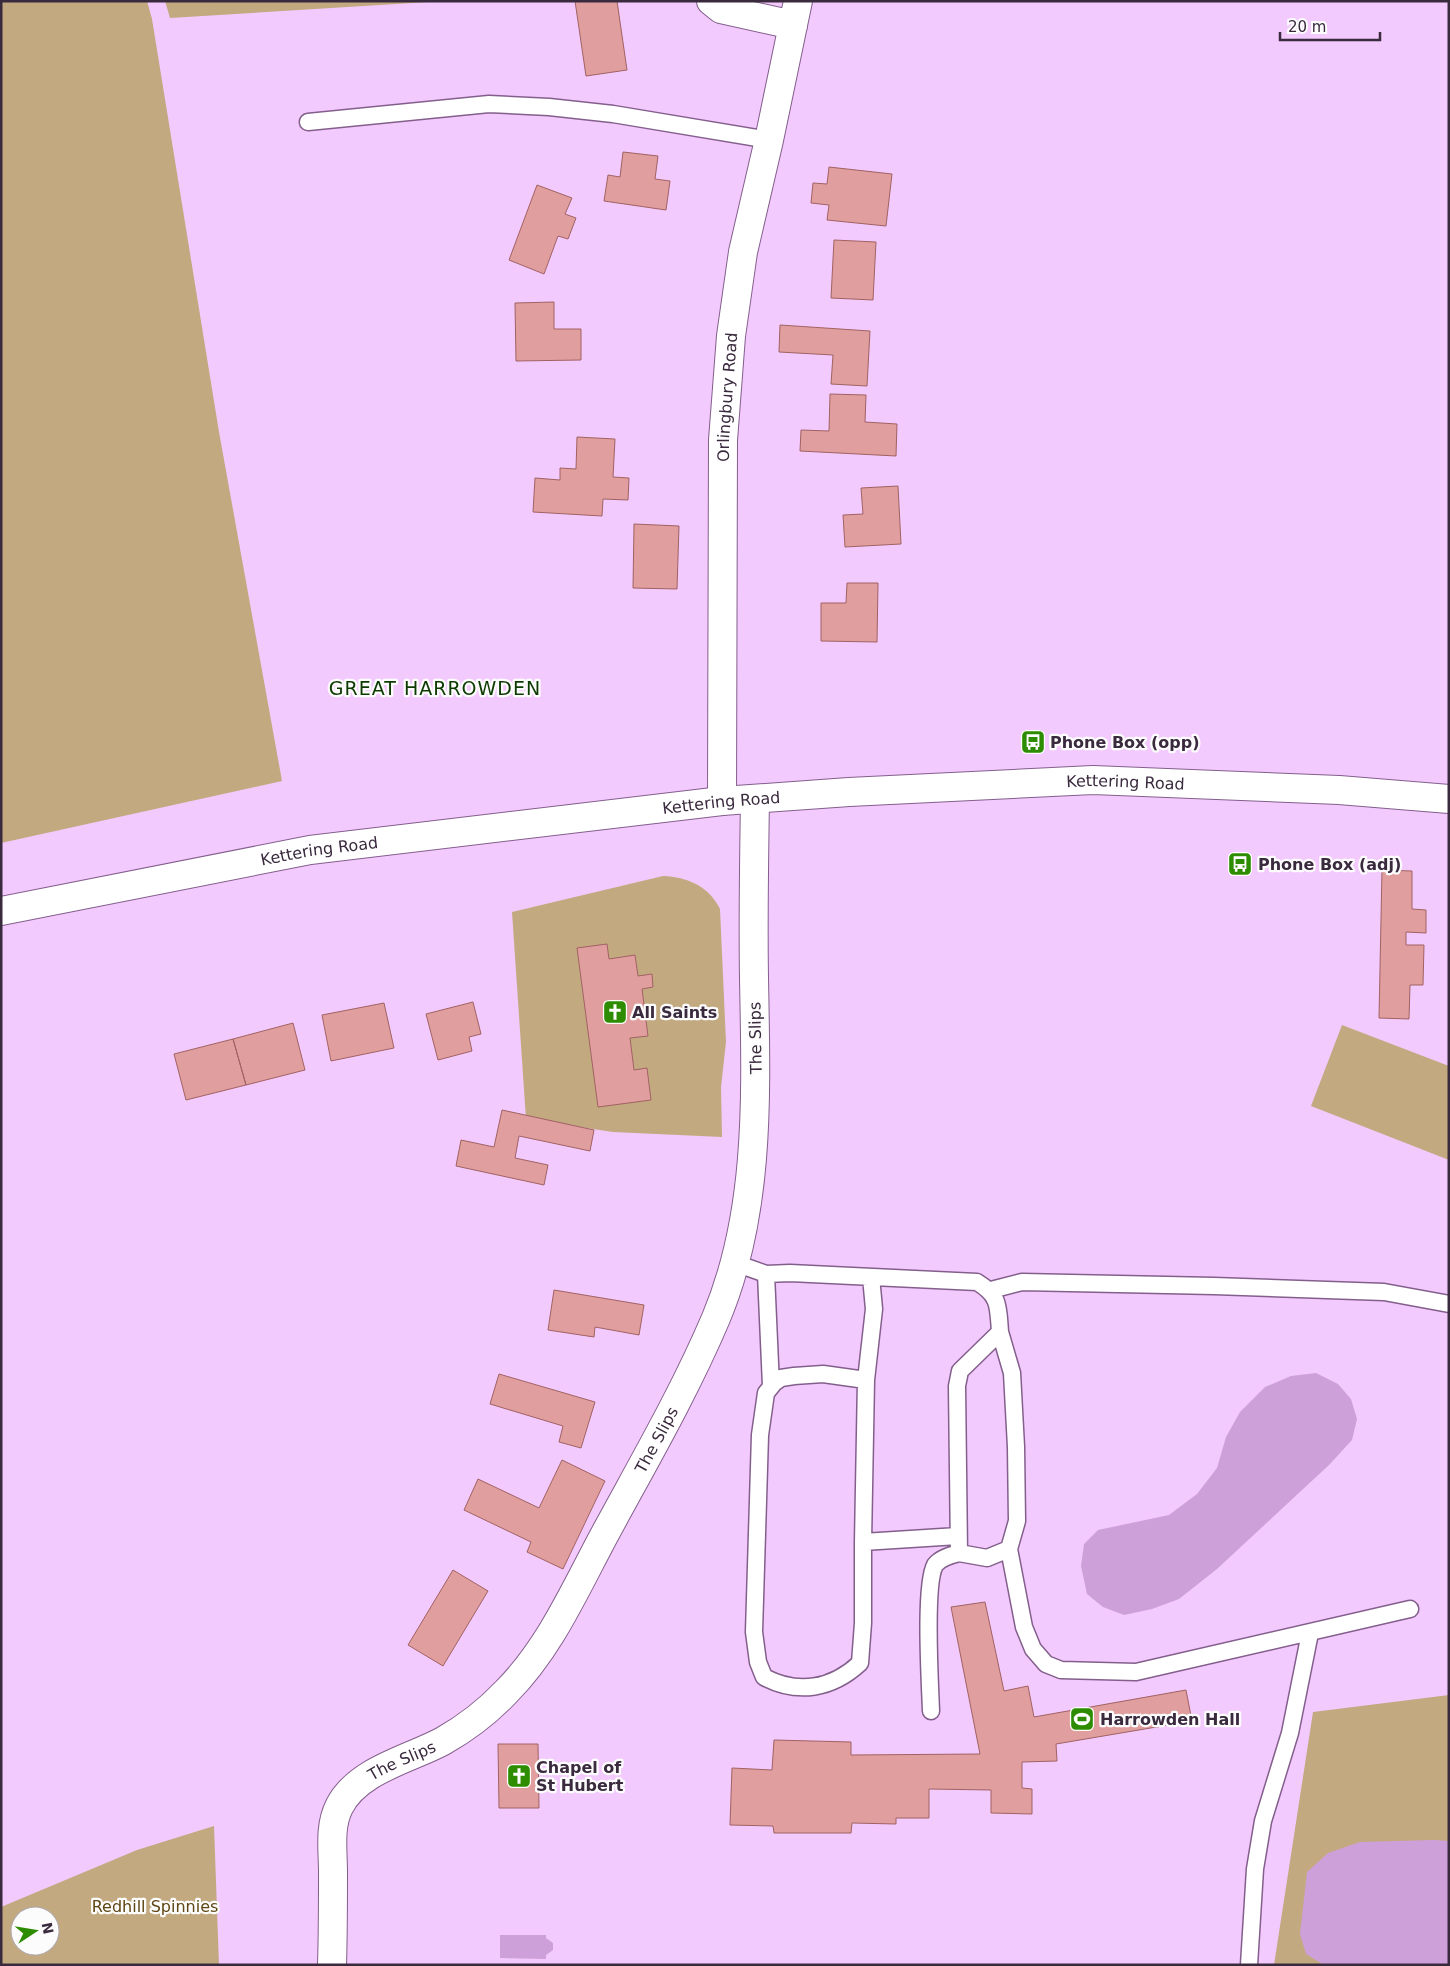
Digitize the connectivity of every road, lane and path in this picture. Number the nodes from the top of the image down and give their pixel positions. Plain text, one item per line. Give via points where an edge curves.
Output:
1 (711, 1) edge
2 (796, 13) edge
3 (308, 122) dead end
4 (770, 140) junction
5 (1449, 798) edge
6 (755, 799) junction
7 (722, 801) junction
8 (1, 911) edge
9 (735, 1263) junction
10 (766, 1274) junction
11 (871, 1277) junction
12 (991, 1290) junction
13 (1449, 1304) edge
14 (1000, 1332) junction
15 (866, 1380) junction
16 (771, 1386) junction
17 (958, 1536) junction
18 (863, 1542) junction
19 (1009, 1549) junction
20 (958, 1552) junction
21 (1410, 1609) dead end
22 (1310, 1633) junction
23 (931, 1711) dead end
24 (332, 1965) edge
25 (1249, 1965) edge

1 - 2 main road via 721,9
2 - 4 main road, Orlingbury Road
3 - 4 lane via 489,104 612,114
4 - 7 main road, Orlingbury Road via 743,252 731,336 723,440
5 - 6 main road, Kettering Road via 1093,780
6 - 7 main road, Kettering Road
6 - 9 main road, The Slips via 756,1079 751,1185
7 - 8 main road, Kettering Road via 310,850
9 - 10 lane
9 - 24 main road, The Slips via 717,1316 667,1418 538,1654 507,1692 478,1718 445,1740 359,1783 339,1806 332,1828
10 - 11 lane
10 - 16 lane
11 - 12 lane via 977,1282
11 - 15 lane via 874,1309
12 - 13 lane via 1022,1282 1214,1286 1384,1292
12 - 14 lane via 996,1299
14 - 17 lane via 960,1371 956,1386
14 - 19 lane via 1012,1373 1015,1429 1017,1521
15 - 16 lane via 823,1374 781,1378
15 - 18 lane
16 - 18 lane via 762,1404 754,1632 758,1662 764,1677 790,1687 828,1685 846,1676 860,1663
17 - 18 lane
17 - 20 lane
19 - 20 lane via 987,1558
19 - 22 lane via 1024,1626 1033,1649 1046,1664 1061,1670 1136,1672
20 - 23 lane via 935,1566 929,1601
21 - 22 lane
22 - 25 lane via 1290,1733 1264,1821 1255,1869

